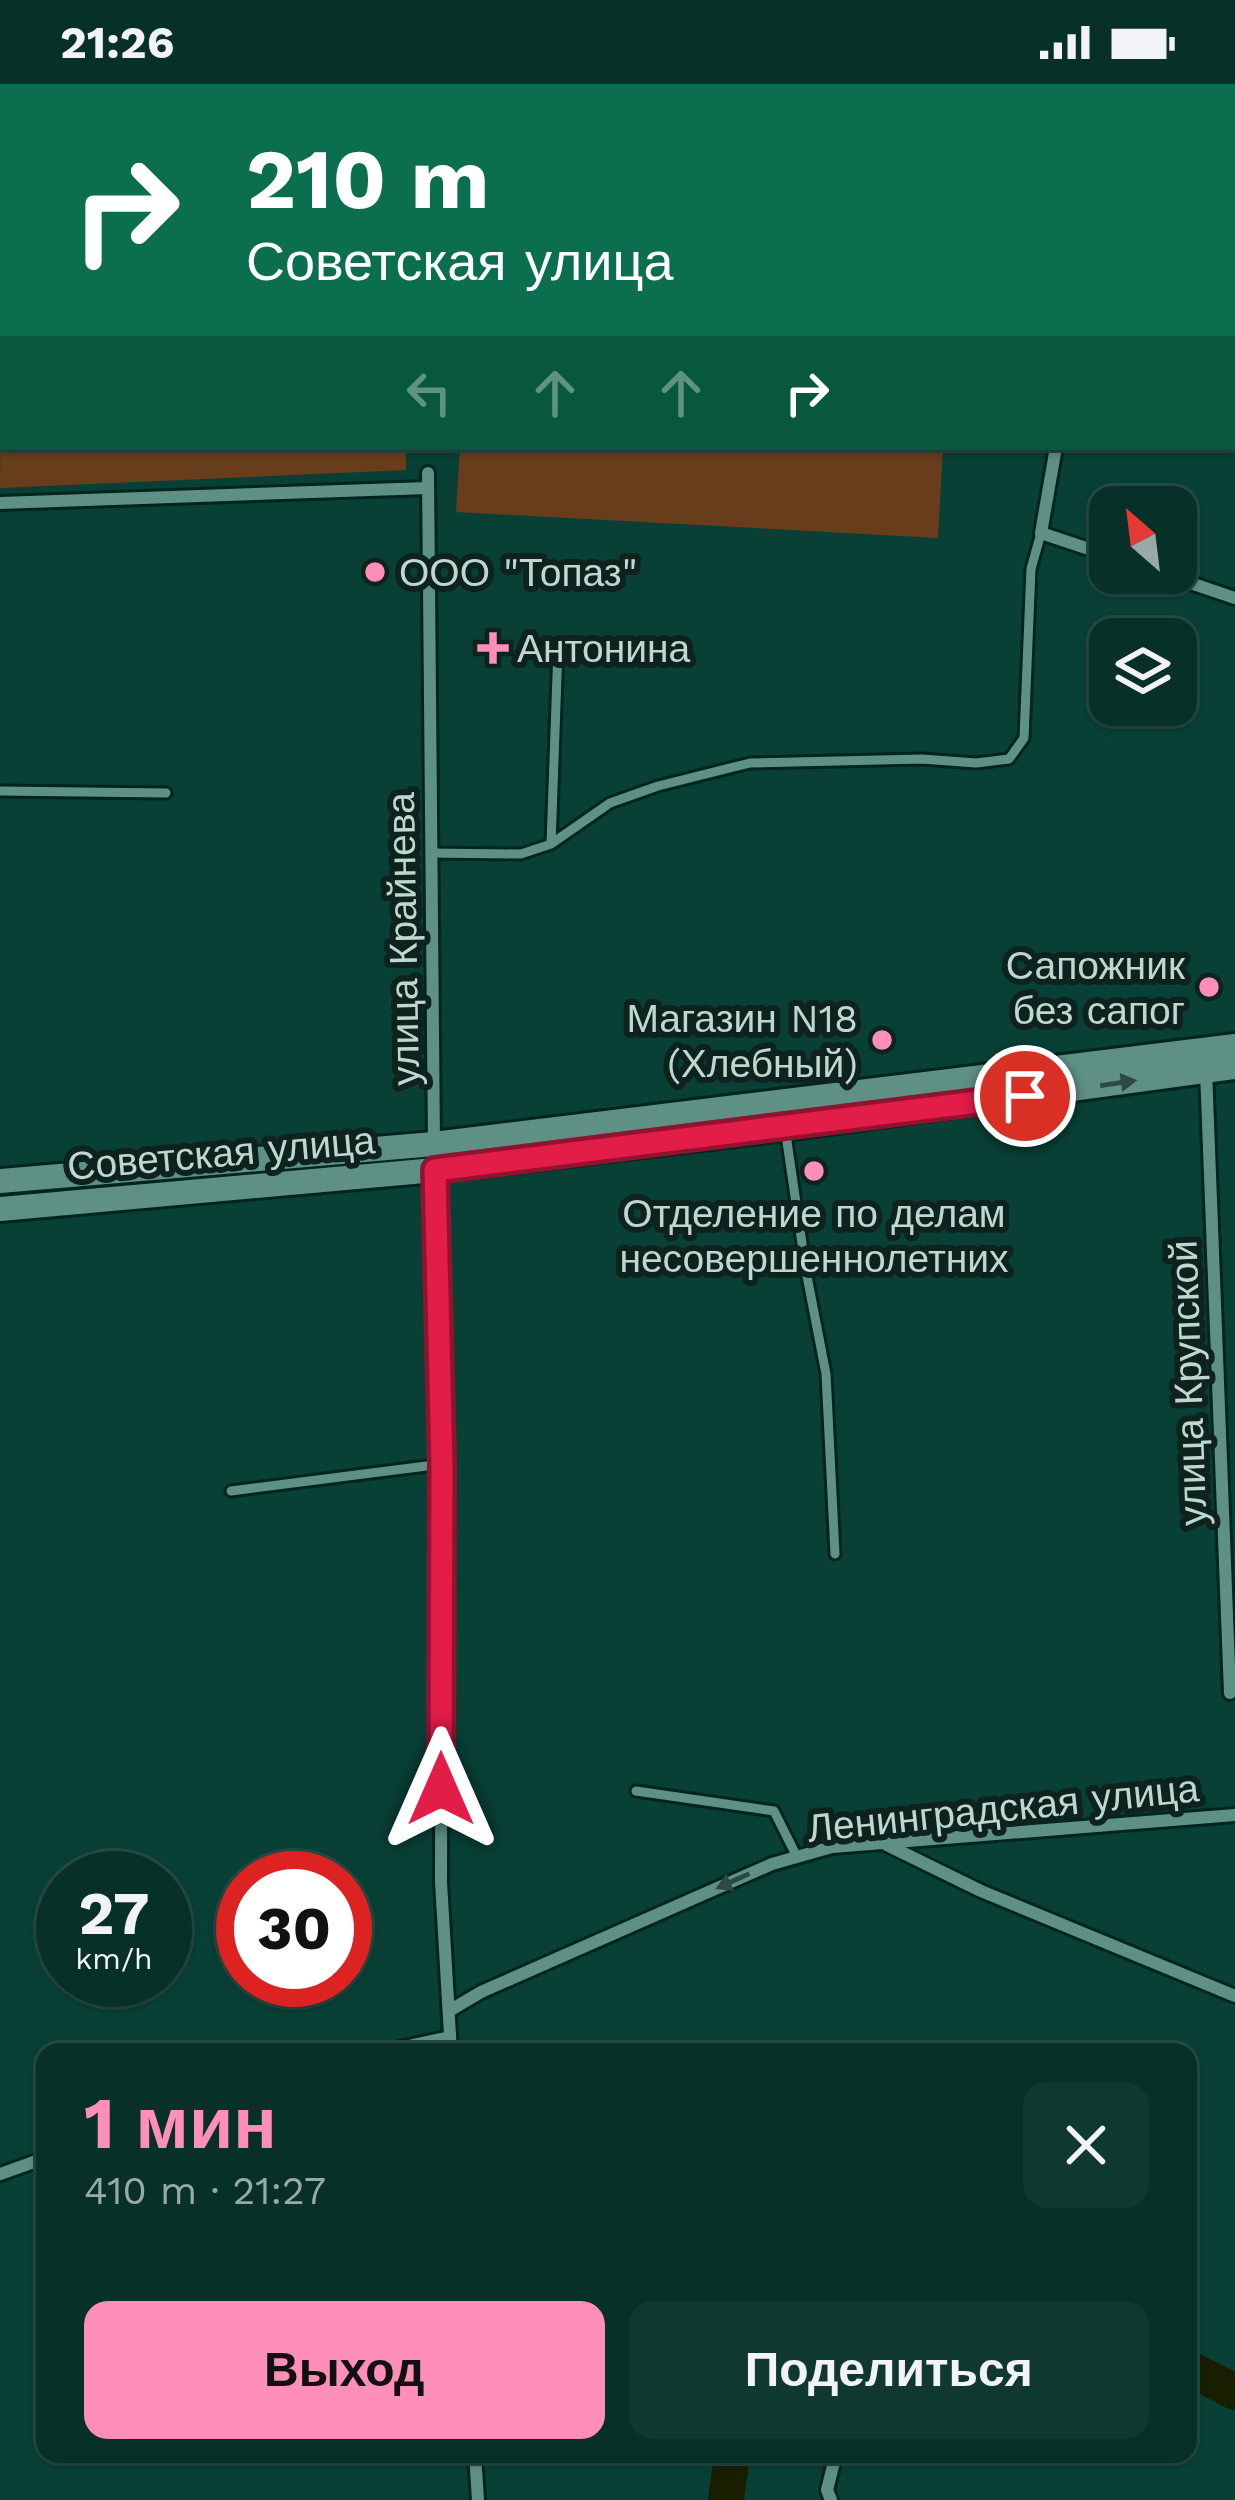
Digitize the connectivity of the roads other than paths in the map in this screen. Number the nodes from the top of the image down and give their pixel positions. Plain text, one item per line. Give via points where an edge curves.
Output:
1 (1055, 450) edge
2 (0, 503) edge
3 (1041, 533) junction
4 (1089, 549) edge
5 (1197, 585) edge
6 (1235, 598) edge
7 (558, 648) dead end
8 (0, 791) edge
9 (166, 793) dead end
10 (550, 844) junction
11 (431, 853) junction
12 (1235, 1046) edge
13 (1235, 1067) edge
14 (1206, 1071) junction
15 (785, 1128) junction
16 (435, 1157) junction
17 (0, 1181) edge
18 (0, 1210) edge
19 (442, 1464) junction
20 (231, 1491) dead end
21 (835, 1554) dead end
22 (1230, 1693) dead end
23 (636, 1791) dead end
24 (1235, 1815) edge
25 (886, 1845) junction
26 (797, 1857) junction
27 (1235, 1996) edge
28 (449, 2011) junction
29 (451, 2043) edge
30 (36, 2161) edge
31 (0, 2174) edge
32 (476, 2463) edge
33 (834, 2463) edge
34 (478, 2500) edge
35 (831, 2500) edge

1 - 3 street
2 - 11 street, улица Крайнева via 428,480
3 - 4 street
3 - 10 lane via 1031,569 1024,738 1009,759 750,763 610,803
5 - 6 street
7 - 10 lane
8 - 9 lane
10 - 11 lane via 521,854
11 - 16 street, улица Крайнева
12 - 16 street, Советская улица
13 - 14 street, Советская улица
15 -> 14 street, Советская улица
14 - 22 street, улица Крупской
15 - 16 street, Советская улица
15 - 21 lane via 826,1374
16 - 17 street, Советская улица
16 - 18 street, Советская улица
16 - 19 street, улица Крайнева
19 - 20 lane
19 - 28 street, улица Крайнева via 441,1882
23 - 26 lane via 774,1810
24 - 25 street, Ленинградская улица
25 - 26 street, Ленинградская улица
25 - 27 street
26 -> 28 street, Ленинградская улица
28 - 29 street, улица Крайнева
30 - 31 street
32 - 34 street
33 - 35 street

